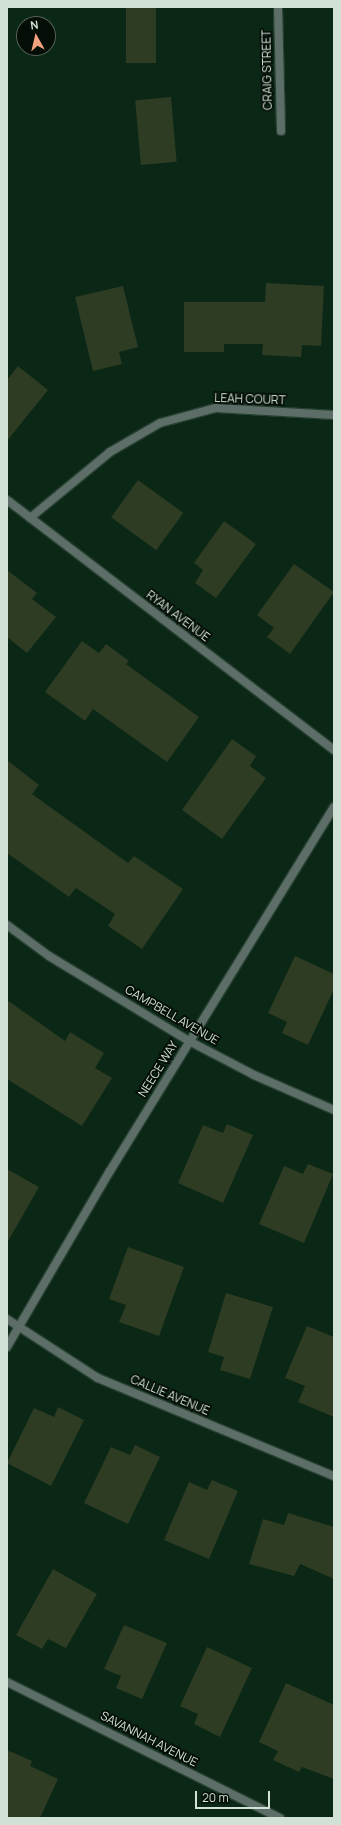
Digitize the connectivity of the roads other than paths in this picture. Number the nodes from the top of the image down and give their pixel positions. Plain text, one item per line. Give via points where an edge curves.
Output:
1 (278, 7) edge
2 (281, 131) dead end
3 (334, 415) edge
4 (7, 500) edge
5 (30, 518) junction
6 (334, 750) edge
7 (334, 806) edge
8 (7, 925) edge
9 (189, 1042) junction
10 (334, 1110) edge
11 (7, 1318) edge
12 (19, 1326) junction
13 (7, 1347) edge
14 (334, 1476) edge
15 (7, 1682) edge
16 (280, 1818) edge

1 - 2 street, CRAIG STREET
3 - 5 street, LEAH COURT via 216,408 160,423 110,452
4 - 5 street, RYAN AVENUE
5 - 6 street, RYAN AVENUE
7 - 9 street, NEECE WAY
8 - 9 street, CAMPBELL AVENUE via 49,956
9 - 10 street, CAMPBELL AVENUE via 254,1075
9 - 12 street, NEECE WAY
11 - 12 street, CALLIE AVENUE
12 - 13 street, NEECE WAY
12 - 14 street, CALLIE AVENUE via 98,1378
15 - 16 street, SAVANNAH AVENUE

